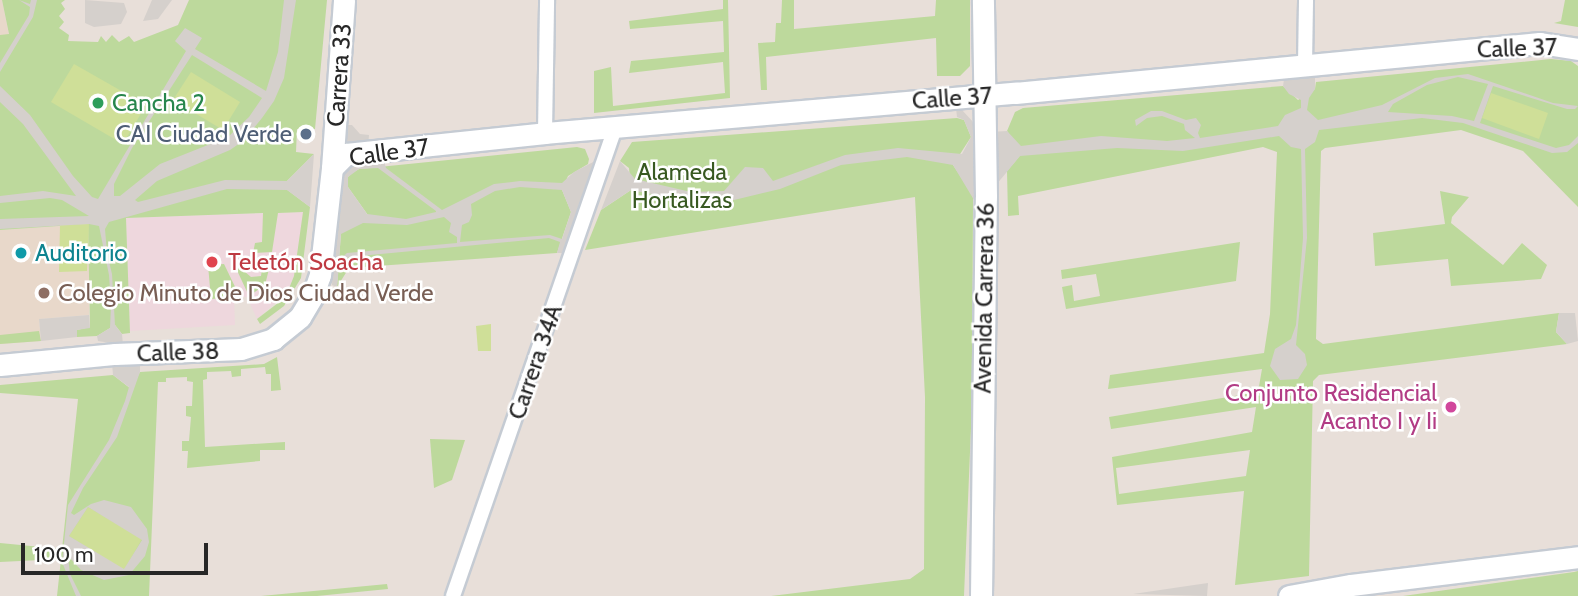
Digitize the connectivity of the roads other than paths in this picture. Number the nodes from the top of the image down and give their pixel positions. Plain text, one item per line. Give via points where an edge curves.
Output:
1 (344, 0) edge
2 (547, 0) edge
3 (983, 0) edge
4 (1306, 0) edge
5 (1578, 50) edge
6 (1305, 65) junction
7 (984, 95) junction
8 (615, 127) junction
9 (545, 133) junction
10 (332, 168) junction
11 (320, 275) joint
12 (0, 365) edge
13 (1578, 557) edge
14 (453, 596) edge
15 (981, 596) edge
16 (1289, 596) edge

1 - 10 street, Carrera 33
2 - 9 street
3 - 7 street, Avenida Carrera 36
4 - 6 street
5 - 6 street, Calle 37 via 1540,43
6 - 7 street, Calle 37
7 - 8 street, Calle 37
7 - 15 street, Avenida Carrera 36
8 - 9 street, Calle 37
8 - 14 street, Carrera 34A
9 - 10 street, Calle 37 via 346,154
10 - 11 street, Carrera 33
11 - 12 street, Calle 38 via 300,317 281,335 258,346
13 - 16 street

